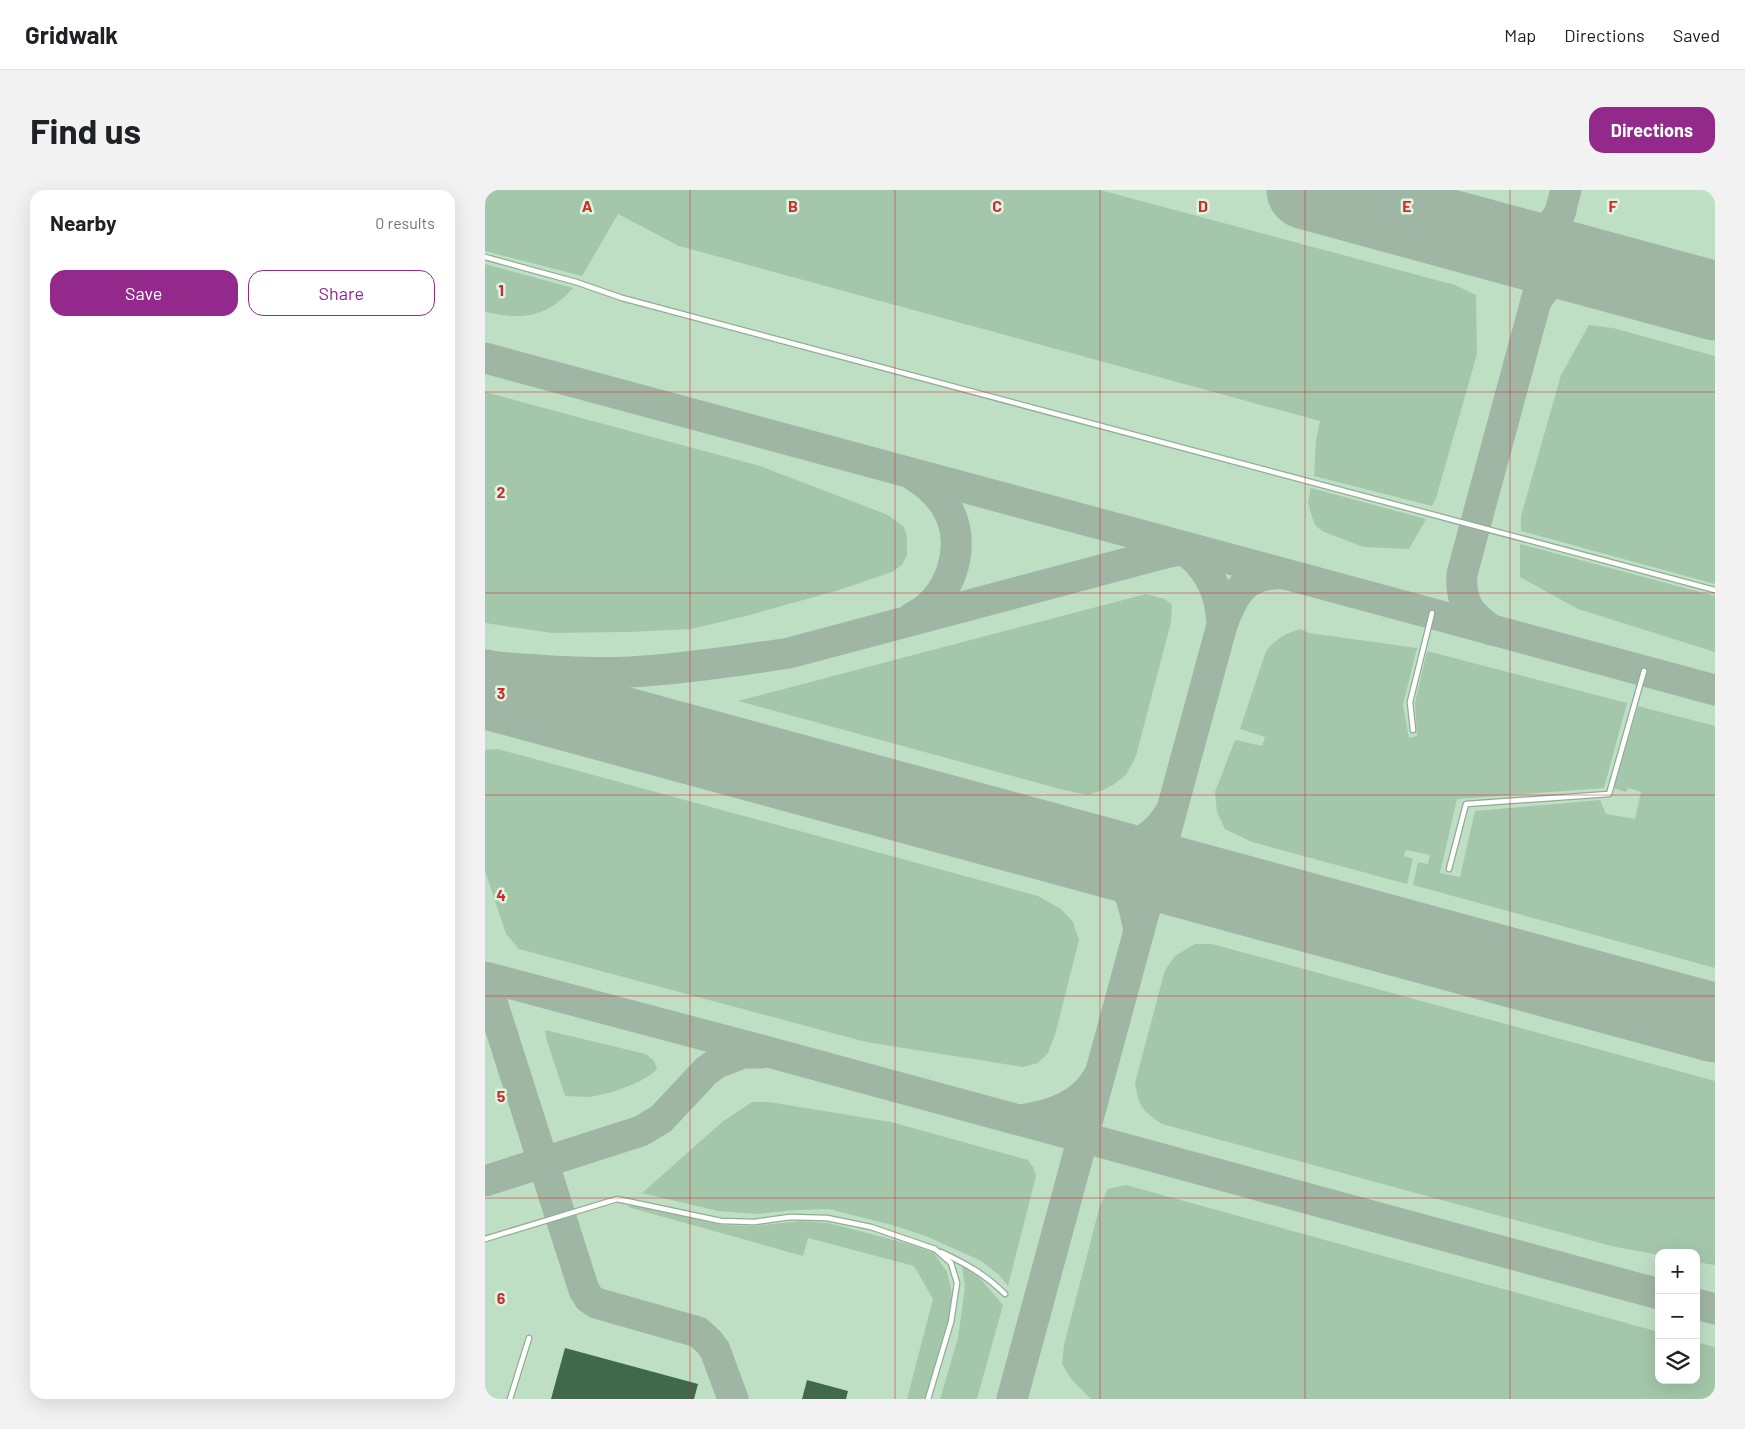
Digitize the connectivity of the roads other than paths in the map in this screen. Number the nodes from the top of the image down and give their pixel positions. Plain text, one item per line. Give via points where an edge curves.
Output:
1 (485, 257) edge
2 (1715, 590) edge
3 (1432, 613) dead end
4 (1644, 671) dead end
5 (1413, 730) dead end
6 (1449, 869) dead end
7 (485, 1239) edge
8 (935, 1249) junction
9 (1005, 1294) dead end
10 (529, 1338) dead end
11 (510, 1399) edge
12 (928, 1399) edge

1 - 2 lane via 641,303
3 - 5 lane via 1410,702
4 - 6 lane via 1609,794 1466,804
7 - 8 lane via 617,1199 721,1221 827,1218 871,1227
8 - 9 lane via 989,1278
8 - 12 lane via 951,1263 957,1283 951,1322
10 - 11 lane

